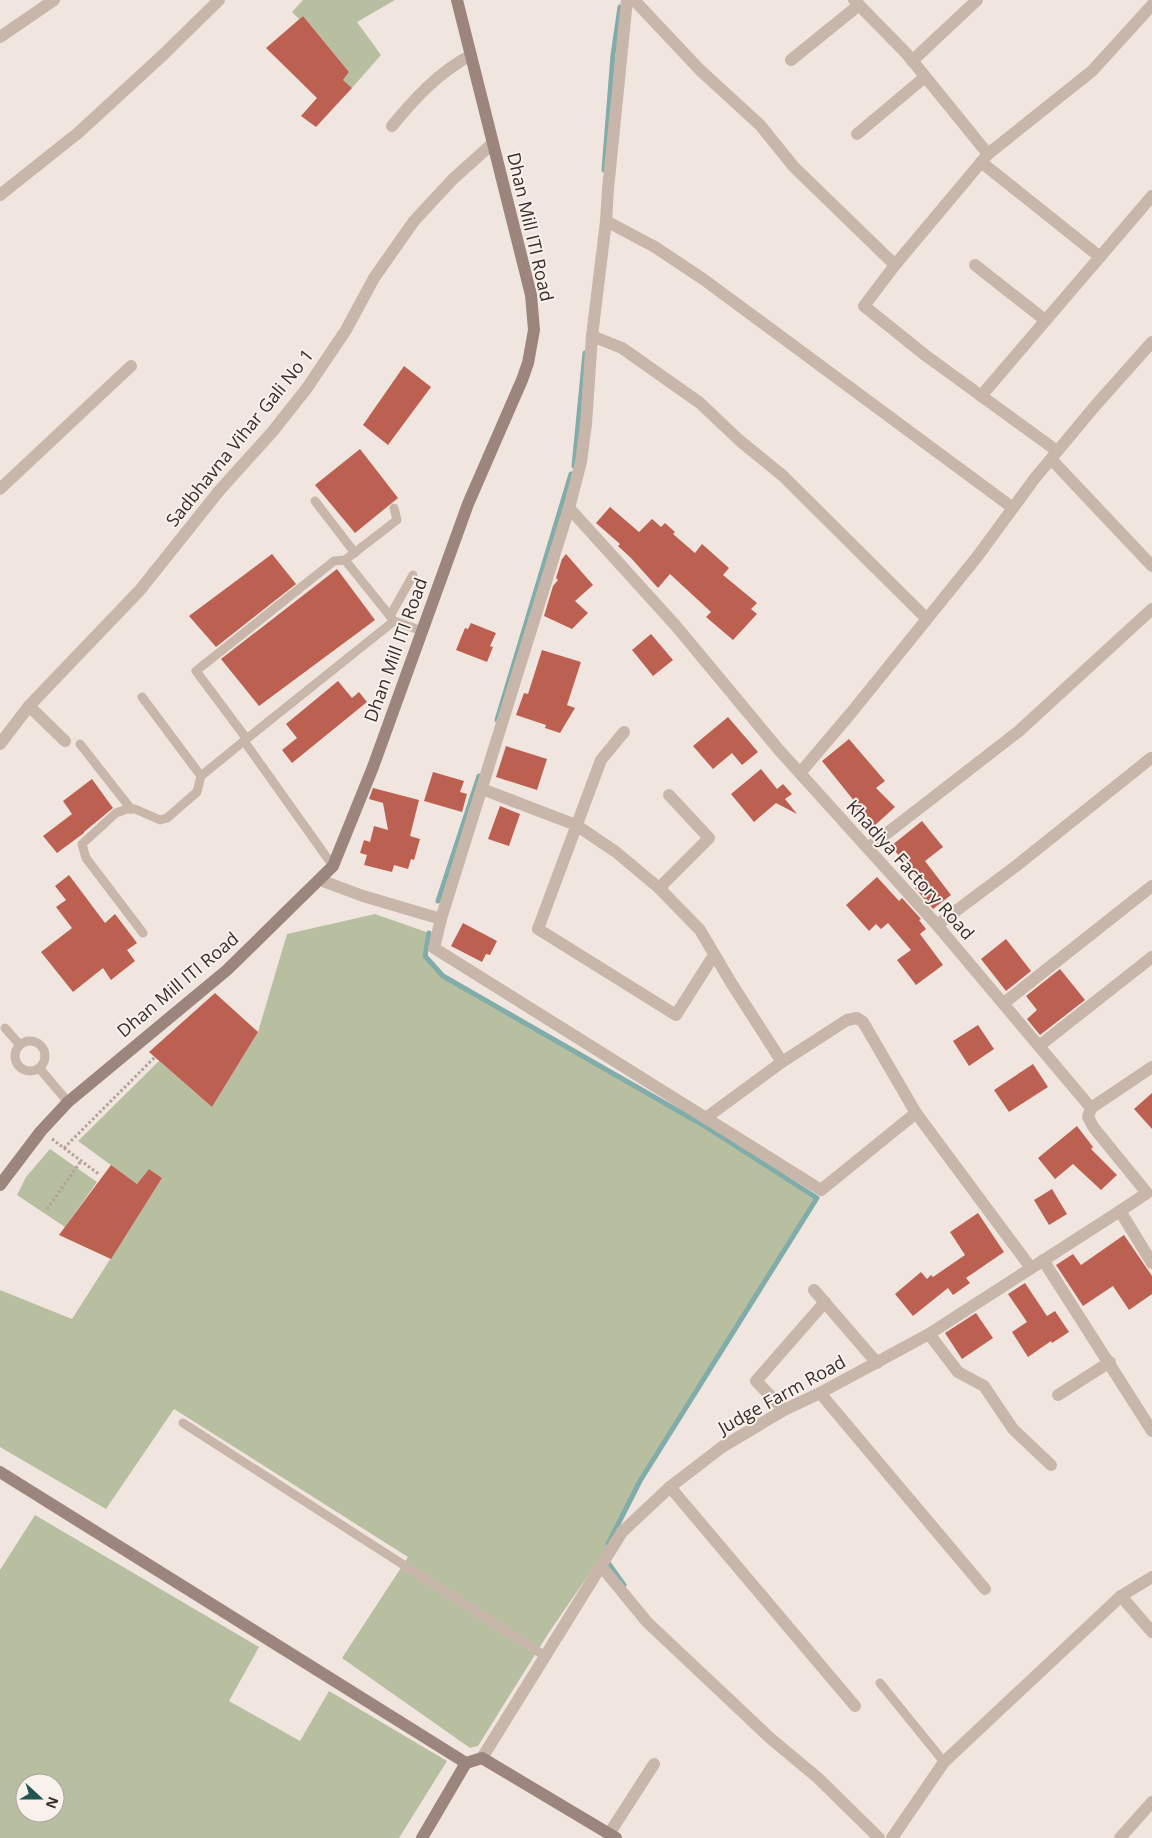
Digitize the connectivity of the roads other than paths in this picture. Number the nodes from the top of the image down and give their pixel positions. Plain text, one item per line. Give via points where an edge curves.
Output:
1 (54, 0) edge
2 (219, 0) edge
3 (457, 0) edge
4 (627, 0) edge
5 (634, 0) edge
6 (977, 0) edge
7 (857, 3) edge
8 (1152, 6) edge
9 (0, 37) edge
10 (471, 55) junction
11 (791, 60) dead end
12 (912, 61) junction
13 (925, 77) junction
14 (392, 126) dead end
15 (857, 134) dead end
16 (492, 144) junction
17 (984, 158) junction
18 (0, 195) edge
19 (1152, 196) edge
20 (606, 221) junction
21 (1100, 257) junction
22 (895, 265) junction
23 (975, 265) dead end
24 (1045, 320) junction
25 (592, 336) junction
26 (1152, 342) edge
27 (131, 366) dead end
28 (981, 396) junction
29 (1054, 455) junction
30 (0, 489) edge
31 (315, 501) dead end
32 (394, 508) dead end
33 (569, 508) junction
34 (1013, 508) junction
35 (354, 553) junction
36 (345, 560) junction
37 (1151, 563) edge
38 (413, 575) dead end
39 (1152, 609) edge
40 (926, 618) junction
41 (392, 619) junction
42 (422, 631) junction
43 (142, 697) dead end
44 (29, 706) junction
45 (624, 732) dead end
46 (245, 740) junction
47 (65, 741) dead end
48 (0, 744) edge
49 (80, 744) dead end
50 (1152, 759) edge
51 (800, 773) junction
52 (201, 776) junction
53 (482, 790) junction
54 (668, 795) dead end
55 (131, 809) junction
56 (576, 825) junction
57 (868, 848) junction
58 (333, 866) junction
59 (320, 880) junction
60 (1152, 886) edge
61 (659, 888) junction
62 (442, 919) junction
63 (937, 925) junction
64 (143, 934) dead end
65 (714, 955) junction
66 (1152, 957) edge
67 (1004, 1003) junction
68 (4, 1028) dead end
69 (20, 1045) junction
70 (1039, 1046) junction
71 (782, 1062) junction
72 (1152, 1066) edge
73 (40, 1069) junction
74 (68, 1102) junction
75 (1091, 1108) junction
76 (916, 1113) junction
77 (707, 1117) junction
78 (0, 1185) edge
79 (1150, 1192) edge
80 (1120, 1211) junction
81 (1043, 1260) junction
82 (1152, 1263) edge
83 (1031, 1268) junction
84 (814, 1290) dead end
85 (825, 1302) junction
86 (929, 1334) junction
87 (1110, 1362) junction
88 (877, 1363) junction
89 (820, 1393) junction
90 (1058, 1395) dead end
91 (784, 1410) junction
92 (184, 1423) dead end
93 (1152, 1431) edge
94 (1051, 1466) dead end
95 (0, 1472) edge
96 (670, 1487) junction
97 (601, 1566) junction
98 (1152, 1577) edge
99 (985, 1589) dead end
100 (1121, 1596) junction
101 (1152, 1632) edge
102 (545, 1656) junction
103 (880, 1683) dead end
104 (855, 1706) dead end
105 (482, 1758) junction
106 (944, 1762) junction
107 (466, 1763) junction
108 (654, 1764) dead end
109 (1152, 1802) edge
110 (612, 1836) edge
111 (422, 1838) edge
112 (878, 1838) edge
113 (892, 1838) edge
114 (1120, 1838) edge

1 - 9 street
2 - 18 street via 78,133
3 - 10 street, Dhan Mill ITI Road
4 - 20 street
5 - 22 street via 700,70 760,125 794,167
6 - 12 street
7 - 11 street
7 - 12 street
8 - 17 street via 1092,71
10 - 14 street via 454,64 431,84
10 - 16 street, Dhan Mill ITI Road
12 - 13 street
13 - 15 street
13 - 17 street
16 - 42 street, Dhan Mill ITI Road via 531,295 534,330 522,380 468,504
16 - 44 street, Sadbhavna Vihar Gali No 1 via 414,221 374,278 346,330 273,431 219,491 140,590
17 - 21 street
17 - 22 street
19 - 21 street
20 - 25 street
20 - 34 street via 703,279
21 - 24 street
22 - 28 street via 864,306
23 - 24 street
24 - 28 street
25 - 33 street via 581,462
25 - 40 street via 622,348 700,403 783,476
26 - 29 street
27 - 30 street
28 - 29 street
29 - 34 street
29 - 37 street
31 - 35 lane
32 - 35 lane via 397,520
33 - 51 street, Khadiya Factory Road via 676,626
33 - 53 street
34 - 40 street
35 - 36 lane
36 - 41 lane
36 - 46 lane via 334,561 196,671
38 - 41 lane
39 - 57 street via 1019,731
40 - 51 street
41 - 42 lane
41 - 46 lane
42 - 58 street, Dhan Mill ITI Road
43 - 52 lane
44 - 47 street
44 - 48 street, Sadbhavna Vihar Gali No 1
45 - 56 street via 601,760
46 - 52 lane
46 - 58 lane
49 - 55 lane
50 - 63 street
51 - 57 street, Khadiya Factory Road
52 - 55 lane via 197,792 167,818 160,820
53 - 56 street
53 - 62 street
54 - 61 street via 709,838
55 - 64 lane via 116,813 82,844 86,858
56 - 61 street via 616,852
56 - 65 street via 538,929 676,1015
57 - 63 street, Khadiya Factory Road
58 - 59 street, Dhan Mill ITI Road
59 - 62 street
59 - 74 street, Dhan Mill ITI Road via 227,970
60 - 67 street
61 - 65 street via 700,930
62 - 77 street via 434,948
63 - 67 street, Khadiya Factory Road
65 - 71 street
66 - 70 street
67 - 70 street, Khadiya Factory Road
68 - 69 lane
69 - 73 lane via 15,1054 17,1064 25,1071
69 - 73 lane via 29,1041 42,1046 45,1060
70 - 75 street, Khadiya Factory Road
71 - 76 street via 847,1020 857,1018 864,1022
71 - 77 street
72 - 75 street
73 - 74 lane
74 - 78 street, Dhan Mill ITI Road via 41,1131
75 - 79 street, Khadiya Factory Road via 1088,1117 1094,1128
76 - 77 street via 821,1190
76 - 83 street
79 - 80 street, Khadiya Factory Road
80 - 81 street, Judge Farm Road
80 - 82 street
81 - 83 street, Judge Farm Road
81 - 87 street
83 - 86 street, Judge Farm Road
84 - 85 street
85 - 88 street
85 - 91 street via 756,1381
86 - 88 street, Judge Farm Road
86 - 94 street via 958,1372 984,1386 1013,1429
87 - 90 street
87 - 93 street
88 - 89 street, Judge Farm Road
89 - 91 street, Judge Farm Road
89 - 99 street
91 - 96 street, Judge Farm Road via 722,1447
92 - 102 lane
95 - 107 street
96 - 97 street, Judge Farm Road via 622,1532
96 - 104 street
97 - 102 street, Judge Farm Road
97 - 112 street via 647,1622 770,1738 818,1778
98 - 100 street
100 - 101 street
100 - 106 street
102 - 105 street, Judge Farm Road
103 - 106 lane
105 - 107 street
105 - 110 street
106 - 113 street
107 - 111 street
108 - 110 street
109 - 114 street

